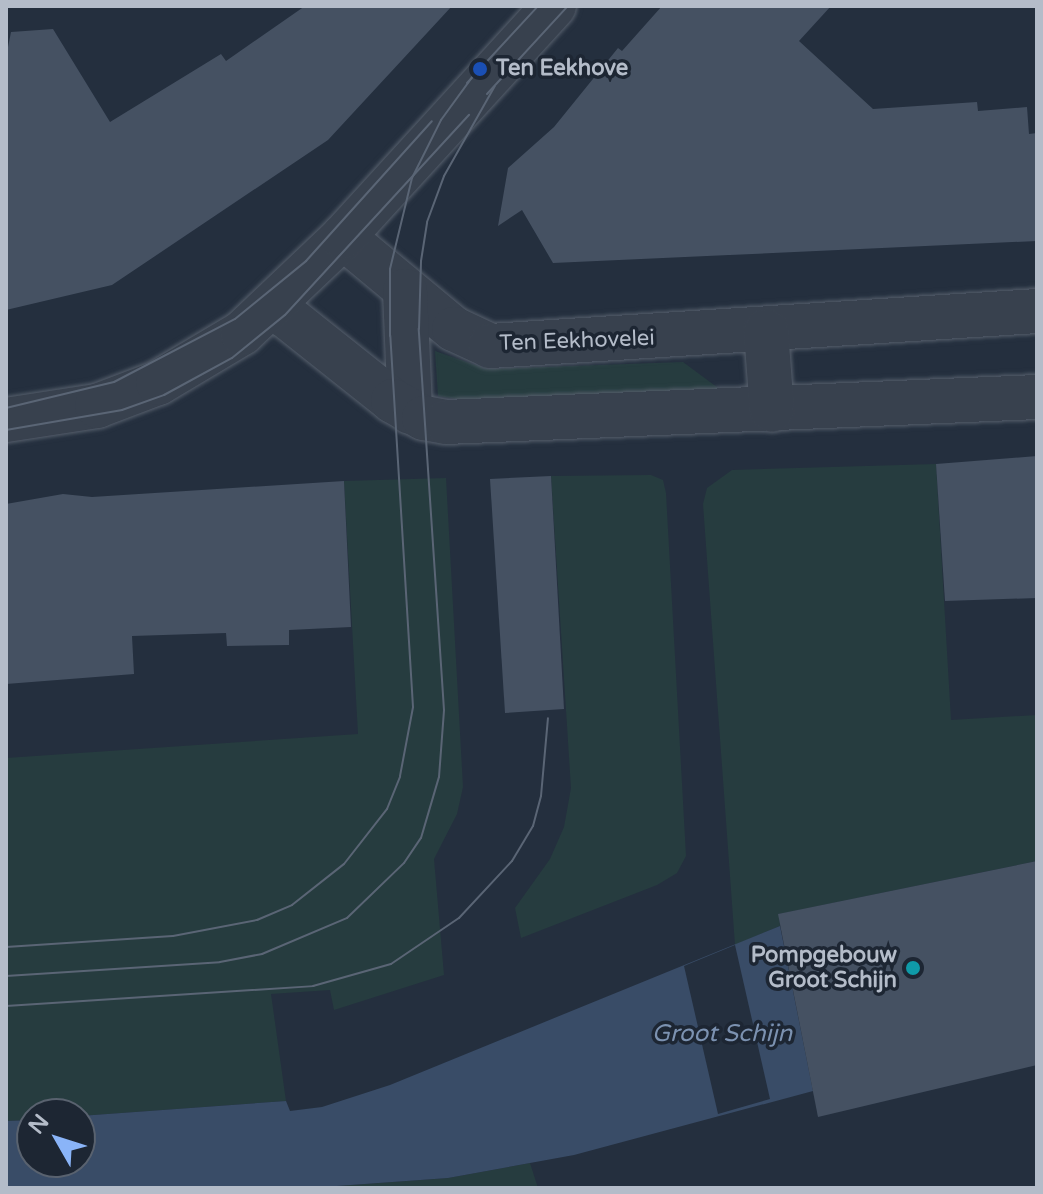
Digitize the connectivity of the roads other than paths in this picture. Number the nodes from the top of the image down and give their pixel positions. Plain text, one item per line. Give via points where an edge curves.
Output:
1 (554, 6) edge
2 (343, 237) junction
3 (405, 291) junction
4 (271, 310) junction
5 (1037, 311) edge
6 (766, 331) junction
7 (1037, 397) edge
8 (772, 410) junction
9 (410, 412) junction
10 (6, 420) edge

1 - 2 street
2 - 3 street, Ten Eekhovelei
2 - 4 street
3 - 6 street, Ten Eekhovelei via 454,329 490,346
3 - 9 street
4 - 9 street via 285,315
4 - 10 street via 216,351 158,383 97,406
5 - 6 street, Ten Eekhovelei
6 - 8 street
7 - 8 street
8 - 9 street via 462,423

